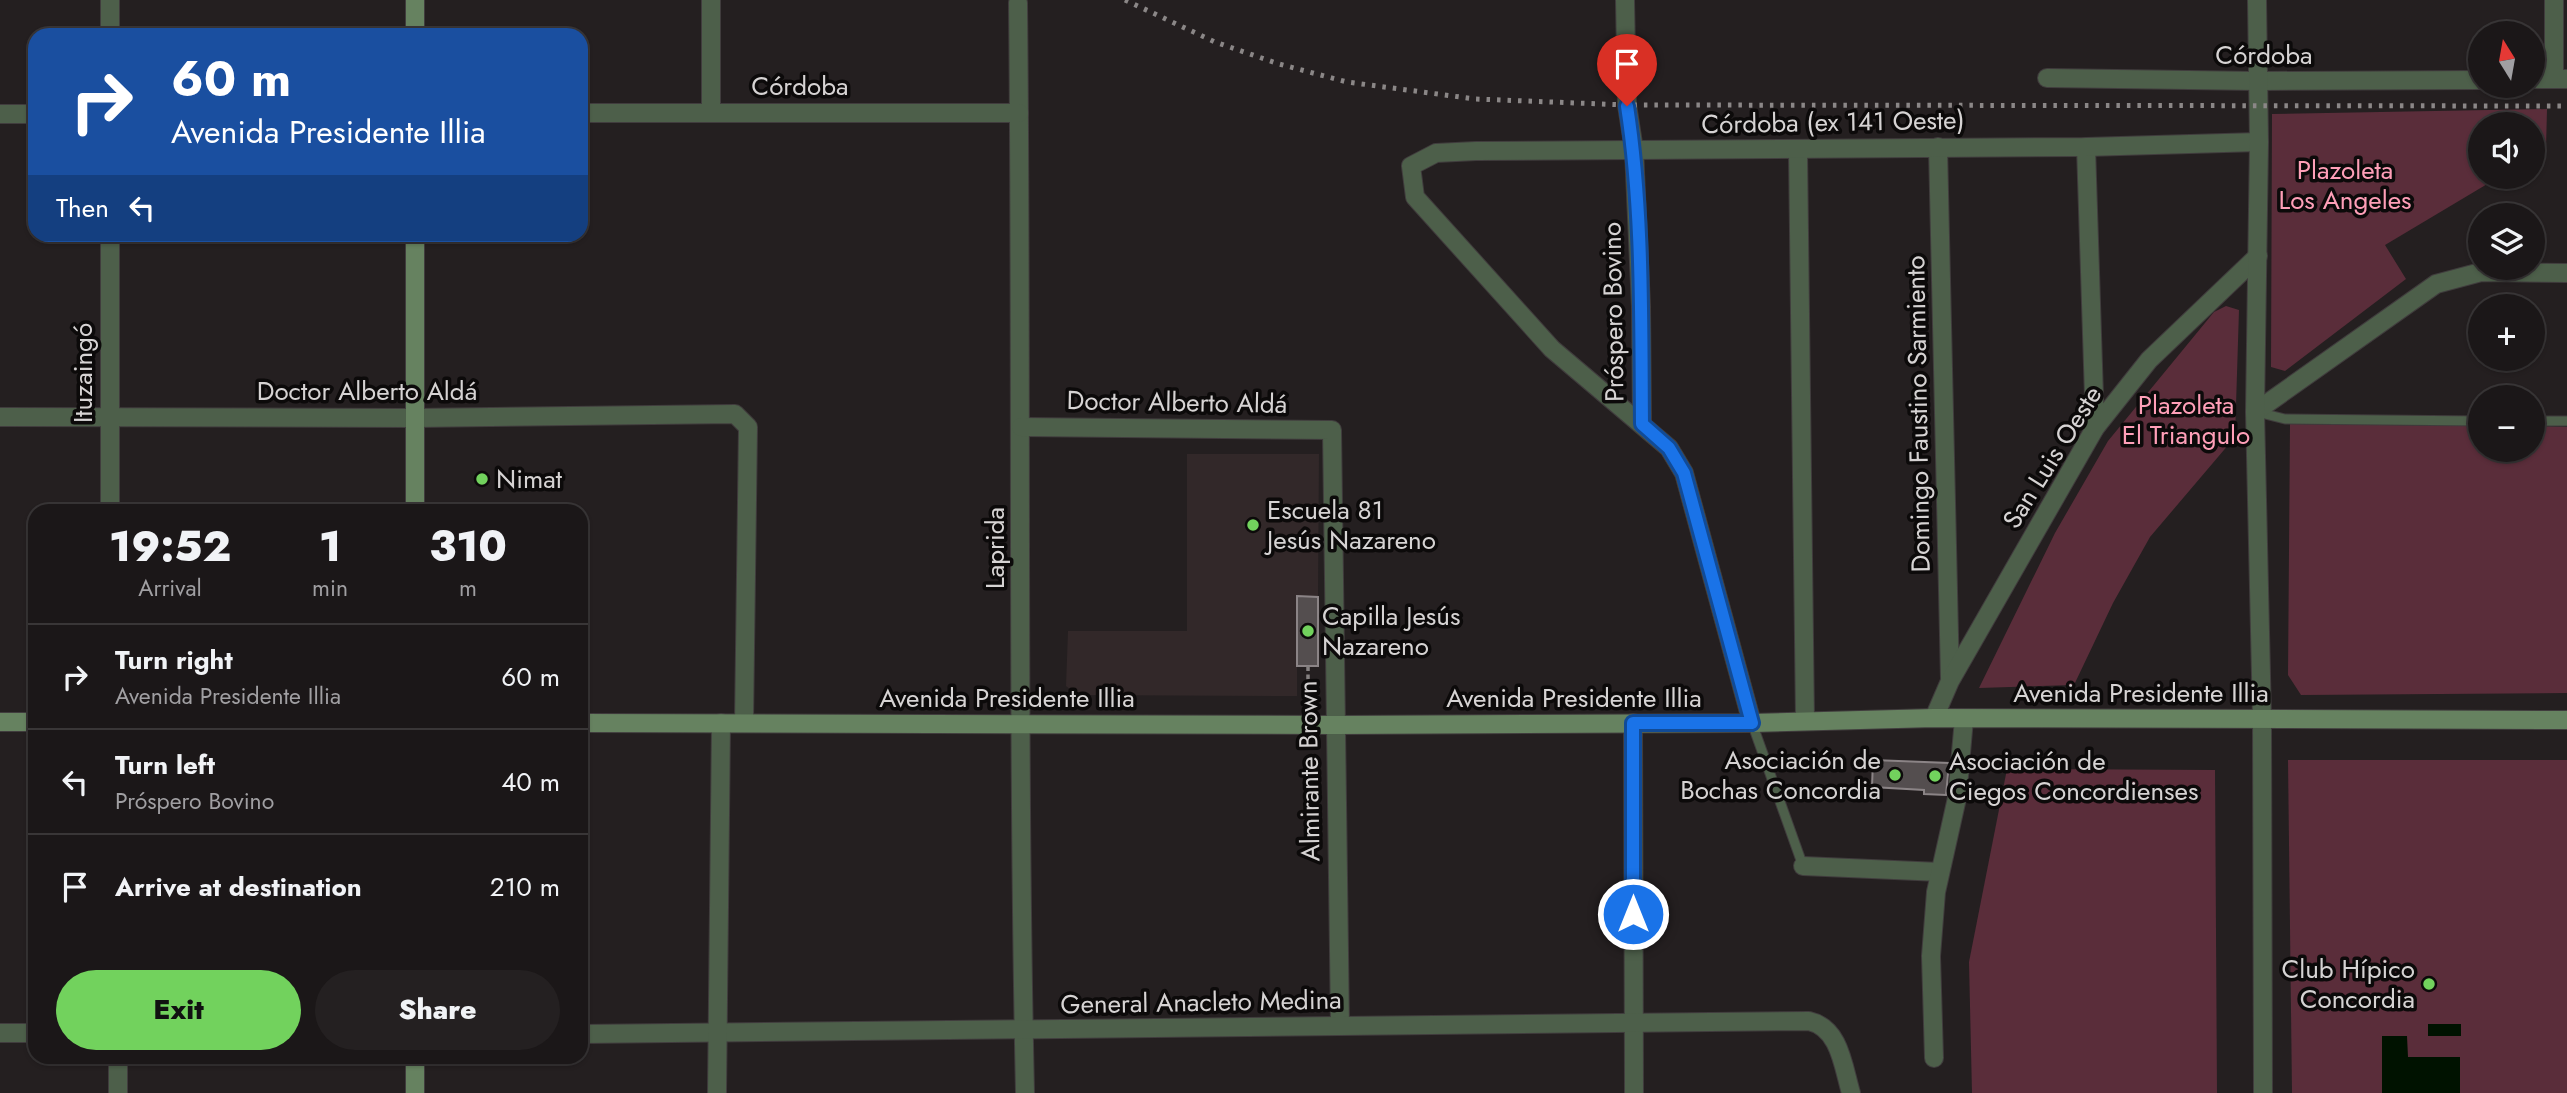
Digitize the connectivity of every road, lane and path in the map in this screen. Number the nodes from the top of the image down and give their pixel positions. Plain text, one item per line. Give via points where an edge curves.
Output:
1 (110, 0) edge
2 (415, 0) edge
3 (711, 0) edge
4 (1625, 0) edge
5 (2257, 0) edge
6 (2554, 0) edge
7 (1017, 3) dead end
8 (110, 28) edge
9 (415, 28) edge
10 (2047, 78) dead end
11 (2561, 79) edge
12 (2468, 80) edge
13 (2258, 82) junction
14 (711, 112) junction
15 (588, 113) edge
16 (1019, 113) junction
17 (0, 114) edge
18 (28, 114) edge
19 (2259, 142) junction
20 (1938, 147) junction
21 (2086, 147) junction
22 (1634, 150) junction
23 (1798, 150) junction
24 (110, 242) edge
25 (415, 242) edge
26 (2258, 256) junction
27 (2567, 273) edge
28 (2255, 412) junction
29 (0, 417) edge
30 (109, 418) junction
31 (415, 418) junction
32 (2468, 421) edge
33 (2545, 421) edge
34 (2567, 421) edge
35 (1642, 424) junction
36 (1021, 427) junction
37 (2095, 428) junction
38 (1332, 430) joint
39 (110, 504) edge
40 (415, 504) edge
41 (1308, 666) dead end
42 (1950, 681) junction
43 (1934, 719) junction
44 (1964, 719) junction
45 (2262, 719) junction
46 (2567, 720) edge
47 (1805, 721) junction
48 (0, 722) edge
49 (28, 722) edge
50 (588, 723) edge
51 (720, 723) junction
52 (744, 723) junction
53 (1633, 723) junction
54 (1752, 723) junction
55 (1020, 725) junction
56 (1308, 725) junction
57 (1335, 725) junction
58 (1803, 866) joint
59 (1940, 872) junction
60 (1633, 1023) junction
61 (1340, 1026) junction
62 (1024, 1031) junction
63 (0, 1033) edge
64 (28, 1033) edge
65 (716, 1033) junction
66 (588, 1034) edge
67 (1934, 1058) dead end
68 (118, 1064) edge
69 (415, 1064) edge
70 (118, 1093) edge
71 (415, 1093) edge
72 (716, 1093) edge
73 (1025, 1093) edge
74 (1634, 1093) edge
75 (1851, 1093) edge
76 (2263, 1093) edge

1 - 8 street
2 - 9 main road
3 - 14 street
4 - 22 street, Próspero Bovino via 1627,106
5 - 13 street
6 - 11 street
7 - 16 street, Laprida
10 - 13 street, Córdoba
12 - 13 street, Córdoba
13 - 19 street
14 - 15 street, Córdoba
14 - 16 street, Córdoba
16 - 36 street, Laprida
17 - 18 street
19 - 21 street, Córdoba (ex 141 Oeste)
19 - 26 street
20 - 21 street, Córdoba (ex 141 Oeste)
20 - 23 street, Córdoba (ex 141 Oeste)
20 - 42 street, Domingo Faustino Sarmiento
21 - 37 street
22 - 23 street, Córdoba (ex 141 Oeste)
22 - 35 street, Próspero Bovino
22 - 35 street, Córdoba (ex 141 Oeste) via 1436,153 1411,166 1415,197 1552,349
23 - 47 street
24 - 30 street, Ituzaingó
25 - 31 main road
26 - 28 street
26 - 37 street, San Luis Oeste via 2149,360
27 - 28 street via 2481,272 2436,284
28 - 32 lane via 2285,419
28 - 45 street
29 - 30 street, Doctor Alberto Aldá
30 - 31 street, Doctor Alberto Aldá
30 - 39 street, Ituzaingó
31 - 40 main road
31 - 52 street, Doctor Alberto Aldá via 735,415 748,427
33 - 34 lane
35 - 54 street, Próspero Bovino via 1669,448 1684,473
36 - 38 street, Doctor Alberto Aldá
36 - 55 street, Laprida
37 - 42 street, San Luis Oeste
38 - 57 street, Almirante Brown
41 - 56 path
42 - 43 street, San Luis Oeste
43 - 44 main road, Avenida Presidente Illia
43 - 47 main road, Avenida Presidente Illia
44 - 45 main road, Avenida Presidente Illia
44 - 59 street via 1957,798
45 - 46 main road, Avenida Presidente Illia
45 - 76 street
47 - 54 main road, Avenida Presidente Illia
48 - 49 main road
50 - 51 main road, Avenida Presidente Illia
51 - 52 main road, Avenida Presidente Illia
51 - 65 street
52 - 55 main road, Avenida Presidente Illia
53 - 54 main road, Avenida Presidente Illia
53 - 57 main road, Avenida Presidente Illia
53 - 60 street
54 - 58 lane
55 - 56 main road, Avenida Presidente Illia
55 - 62 street, Laprida
56 - 57 main road, Avenida Presidente Illia
57 - 61 street, Almirante Brown
58 - 59 street
59 - 67 street via 1931,956
60 - 61 street, General Anacleto Medina
60 - 74 street
60 - 75 street, General Anacleto Medina via 1821,1024 1834,1039
61 - 62 street, General Anacleto Medina
62 - 65 street, General Anacleto Medina
62 - 73 street, Laprida
63 - 64 street
65 - 66 street, General Anacleto Medina
65 - 72 street
68 - 70 street
69 - 71 main road

